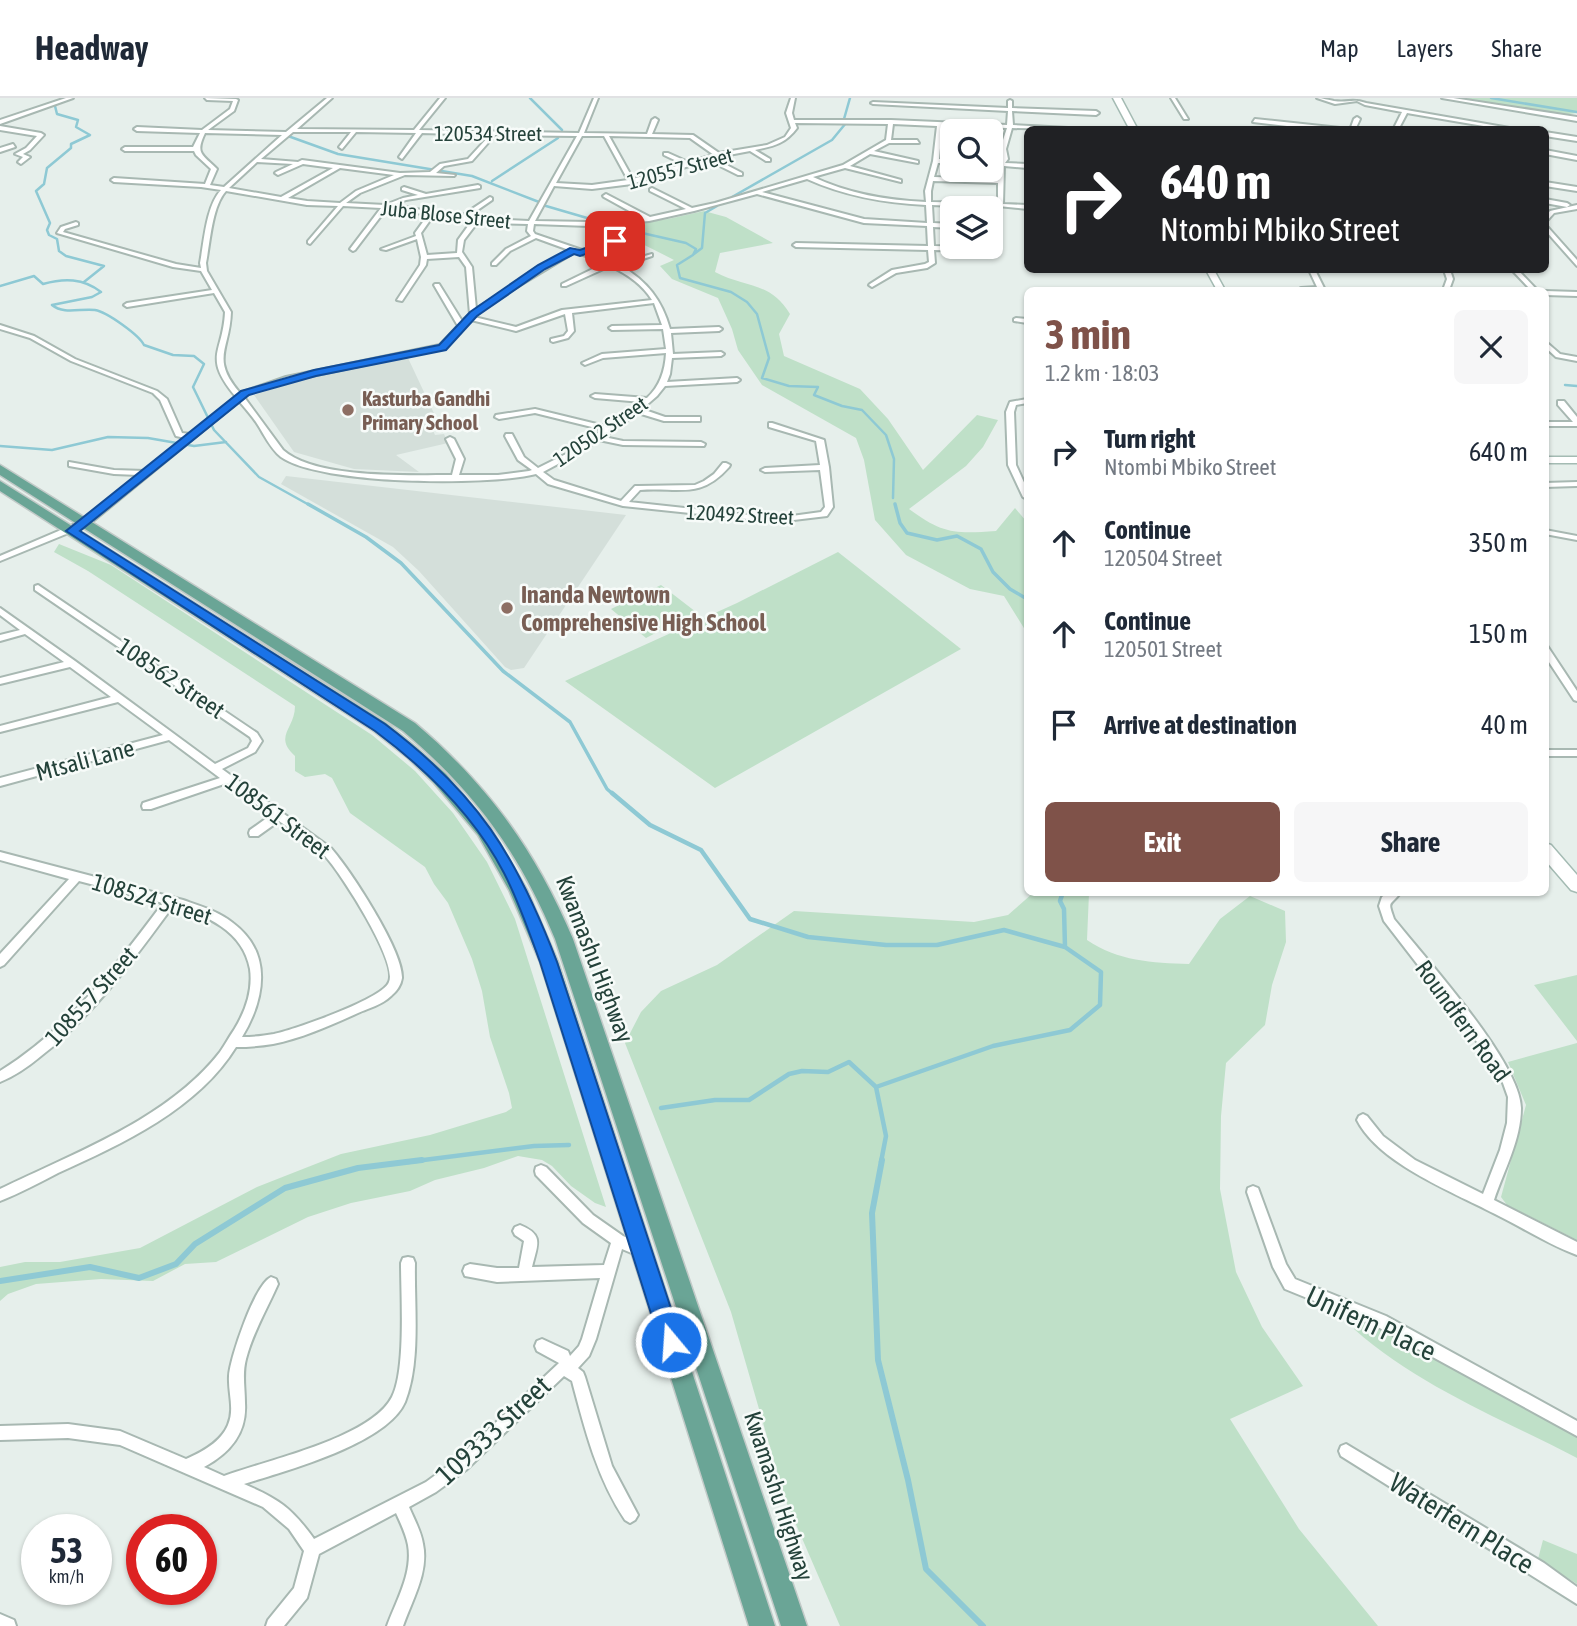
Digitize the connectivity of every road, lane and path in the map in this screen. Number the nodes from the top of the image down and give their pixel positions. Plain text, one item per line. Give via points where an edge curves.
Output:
1 (71, 98) edge
2 (330, 98) edge
3 (443, 98) edge
4 (596, 98) edge
5 (793, 98) edge
6 (1117, 98) edge
7 (1173, 98) edge
8 (1319, 98) edge
9 (1444, 98) edge
10 (207, 99) edge
11 (1355, 99) edge
12 (1010, 101) dead end
13 (873, 103) dead end
14 (1009, 109) junction
15 (1405, 111) junction
16 (0, 113) edge
17 (1096, 113) dead end
18 (1564, 117) junction
19 (1186, 118) dead end
20 (1357, 119) dead end
21 (1577, 119) edge
22 (7, 120) junction
23 (655, 120) dead end
24 (1255, 121) dead end
25 (0, 122) edge
26 (793, 122) junction
27 (891, 122) junction
28 (940, 124) joint
29 (1003, 126) edge
30 (1010, 126) junction
31 (1132, 126) edge
32 (1302, 126) edge
33 (1354, 126) edge
34 (1397, 126) edge
35 (1495, 126) edge
36 (0, 128) edge
37 (1024, 128) edge
38 (137, 129) dead end
39 (355, 131) junction
40 (290, 132) junction
41 (418, 132) junction
42 (204, 133) junction
43 (581, 133) junction
44 (493, 134) junction
45 (605, 134) junction
46 (1549, 135) edge
47 (649, 136) junction
48 (1559, 136) junction
49 (1577, 139) edge
50 (888, 141) junction
51 (917, 142) dead end
52 (939, 143) joint
53 (1006, 145) joint
54 (13, 146) dead end
55 (342, 146) dead end
56 (125, 149) dead end
57 (196, 149) junction
58 (0, 150) edge
59 (752, 150) junction
60 (1003, 151) edge
61 (870, 152) junction
62 (1549, 153) edge
63 (666, 154) dead end
64 (719, 155) junction
65 (402, 157) dead end
66 (708, 158) junction
67 (1577, 158) edge
68 (256, 160) junction
69 (768, 160) dead end
70 (936, 161) junction
71 (940, 161) edge
72 (21, 162) dead end
73 (916, 162) dead end
74 (297, 163) junction
75 (687, 164) junction
76 (1003, 164) edge
77 (340, 166) junction
78 (845, 166) junction
79 (1024, 166) edge
80 (437, 169) junction
81 (278, 173) dead end
82 (399, 174) junction
83 (740, 174) dead end
84 (452, 175) dead end
85 (808, 177) junction
86 (931, 179) junction
87 (940, 179) edge
88 (114, 180) dead end
89 (900, 181) dead end
90 (632, 182) junction
91 (1001, 182) edge
92 (553, 184) junction
93 (1549, 185) edge
94 (206, 187) junction
95 (478, 187) dead end
96 (225, 189) junction
97 (404, 189) dead end
98 (1577, 189) edge
99 (652, 190) dead end
100 (756, 192) junction
101 (427, 196) junction
102 (606, 196) dead end
103 (282, 199) junction
104 (490, 199) dead end
105 (1549, 202) edge
106 (928, 203) junction
107 (940, 203) edge
108 (341, 205) junction
109 (385, 207) junction
110 (1024, 207) edge
111 (1577, 207) edge
112 (692, 211) junction
113 (431, 214) junction
114 (1549, 217) edge
115 (460, 219) junction
116 (649, 219) junction
117 (475, 221) junction
118 (531, 223) junction
119 (76, 224) dead end
120 (928, 226) junction
121 (940, 226) edge
122 (1549, 228) edge
123 (537, 236) junction
124 (417, 237) junction
125 (615, 241) dead end
126 (310, 242) dead end
127 (796, 245) dead end
128 (353, 249) dead end
129 (384, 249) dead end
130 (930, 249) junction
131 (940, 249) edge
132 (577, 252) junction
133 (460, 255) junction
134 (650, 255) dead end
135 (424, 257) junction
136 (494, 264) dead end
137 (1577, 264) edge
138 (612, 265) junction
139 (204, 270) junction
140 (1518, 273) edge
141 (437, 285) dead end
142 (564, 285) dead end
143 (872, 285) dead end
144 (1531, 287) edge
145 (217, 291) junction
146 (1549, 293) edge
147 (1573, 294) edge
148 (400, 300) dead end
149 (656, 301) junction
150 (1577, 301) edge
151 (127, 305) dead end
152 (568, 311) junction
153 (471, 316) junction
154 (1016, 320) dead end
155 (1024, 321) edge
156 (462, 326) junction
157 (0, 327) edge
158 (612, 328) dead end
159 (667, 329) junction
160 (719, 329) dead end
161 (553, 340) dead end
162 (1549, 346) edge
163 (668, 353) junction
164 (721, 354) dead end
165 (1577, 359) edge
166 (585, 363) dead end
167 (737, 380) dead end
168 (663, 384) junction
169 (240, 396) junction
170 (595, 396) dead end
171 (649, 400) junction
172 (1024, 401) edge
173 (1561, 403) dead end
174 (637, 410) junction
175 (499, 417) dead end
176 (697, 419) dead end
177 (1577, 423) edge
178 (1549, 424) edge
179 (772, 425) dead end
180 (608, 429) junction
181 (191, 436) junction
182 (509, 436) dead end
183 (596, 437) junction
184 (450, 439) dead end
185 (701, 444) dead end
186 (1549, 460) edge
187 (1577, 460) edge
188 (72, 464) dead end
189 (726, 465) dead end
190 (824, 467) junction
191 (0, 469) edge
192 (538, 470) junction
193 (765, 470) dead end
194 (147, 472) junction
195 (455, 477) junction
196 (1577, 484) edge
197 (0, 485) edge
198 (1549, 485) edge
199 (1024, 491) edge
200 (623, 504) junction
201 (79, 527) junction
202 (1549, 533) edge
203 (1577, 538) edge
204 (0, 559) edge
205 (38, 588) dead end
206 (0, 611) edge
207 (25, 631) junction
208 (0, 638) edge
209 (1549, 655) edge
210 (72, 663) junction
211 (0, 681) edge
212 (1577, 698) edge
213 (117, 699) junction
214 (0, 729) edge
215 (169, 737) junction
216 (1549, 753) edge
217 (1577, 753) edge
218 (215, 768) junction
219 (229, 779) junction
220 (0, 782) edge
221 (146, 806) dead end
222 (278, 816) junction
223 (254, 833) dead end
224 (0, 856) edge
225 (1549, 856) edge
226 (77, 877) junction
227 (1577, 887) edge
228 (1391, 896) edge
229 (170, 901) junction
230 (0, 962) edge
231 (235, 1042) junction
232 (0, 1077) edge
233 (1363, 1120) dead end
234 (541, 1171) dead end
235 (1253, 1192) dead end
236 (0, 1195) edge
237 (1487, 1201) junction
238 (520, 1231) dead end
239 (618, 1240) junction
240 (1577, 1249) edge
241 (641, 1251) junction
242 (408, 1263) dead end
243 (470, 1270) dead end
244 (608, 1271) junction
245 (524, 1274) junction
246 (271, 1284) dead end
247 (542, 1346) dead end
248 (568, 1368) junction
249 (1577, 1429) edge
250 (0, 1433) edge
251 (1346, 1451) dead end
252 (188, 1466) junction
253 (227, 1482) junction
254 (398, 1503) junction
255 (629, 1515) dead end
256 (312, 1549) junction
257 (1577, 1596) edge
258 (0, 1622) edge
259 (8, 1626) edge
260 (274, 1626) edge
261 (395, 1626) edge
262 (762, 1626) edge
263 (794, 1626) edge

1 - 22 street
2 - 40 street
3 - 41 street
4 - 43 street
5 - 26 street via 789,113
6 - 31 street
7 - 19 street
8 - 11 street via 1335,103
9 - 18 street
10 - 42 street via 236,100 236,106
11 - 15 street
12 - 14 street
13 - 14 street
14 - 17 street
14 - 30 street
15 - 34 street
15 - 35 street
16 - 22 street
18 - 21 street
18 - 48 street
20 - 33 street
22 - 25 street
23 - 47 street
24 - 32 street
26 - 27 street
26 - 59 street, 120557 Street via 791,135 783,141
27 - 28 street
27 - 50 street
28 - 52 street
29 - 30 street
30 - 37 street
30 - 53 street
36 - 72 street via 41,135 19,154 27,157
38 - 42 street, 120534 Street
39 - 40 street, 120534 Street
39 - 41 street, 120534 Street
39 - 55 street
40 - 42 street, 120534 Street
40 - 68 street
41 - 44 street, 120534 Street
41 - 65 street
42 - 57 street
43 - 44 street, 120534 Street
43 - 45 street, 120534 Street
43 - 92 street
44 - 80 street via 466,162
45 - 47 street, 120534 Street
45 - 90 street
46 - 48 street
47 - 64 street, 120534 Street via 695,137
48 - 49 street
50 - 51 street
50 - 61 street, Juba Blose Street
52 - 70 street
53 - 60 street
54 - 58 street
56 - 57 street
57 - 94 street via 214,169
59 - 64 street, 120557 Street
59 - 69 street
61 - 73 street
61 - 78 street, Juba Blose Street
62 - 67 street
63 - 75 street
64 - 66 street, 120557 Street
66 - 75 street, 120557 Street
66 - 83 street
68 - 74 street
68 - 96 street
70 - 71 street
70 - 86 street
74 - 77 street
74 - 81 street
75 - 90 street, 120557 Street
76 - 79 street
77 - 82 street
77 - 103 street
78 - 85 street, Juba Blose Street
78 - 89 street
80 - 82 street
80 - 84 street
82 - 108 street via 351,195
85 - 100 street, Juba Blose Street
85 - 106 street via 882,200
86 - 87 street
86 - 106 street
88 - 94 street, Juba Blose Street
90 - 92 street, 120557 Street via 603,187
91 - 110 street via 1000,205
92 - 118 street
93 - 98 street
94 - 96 street, Juba Blose Street
95 - 101 street
96 - 103 street, Juba Blose Street
96 - 139 street via 213,211
97 - 101 street
99 - 112 street
100 - 112 street, Juba Blose Street
100 - 120 street via 864,221
101 - 109 street
102 - 116 street
103 - 108 street, Juba Blose Street
104 - 115 street
105 - 111 street
106 - 107 street
106 - 120 street
108 - 109 street, Juba Blose Street
108 - 126 street
109 - 113 street, Juba Blose Street
109 - 128 street
111 - 114 street
112 - 116 street, Juba Blose Street
113 - 115 street, Juba Blose Street
113 - 124 street
115 - 117 street, Juba Blose Street
116 - 118 street, Juba Blose Street
117 - 118 street, Juba Blose Street
117 - 133 street via 461,240
118 - 123 street via 530,231
119 - 139 street via 59,231 159,262
120 - 121 street
120 - 130 street
122 - 137 street
123 - 132 street, 120502 Street
123 - 136 street via 508,250
124 - 129 street
124 - 135 street
125 - 132 street
127 - 130 street
130 - 131 street
130 - 143 street via 932,264 895,271
132 - 138 street, 120502 Street
132 - 153 street via 531,274
133 - 135 street
133 - 153 street via 469,267
134 - 138 street
135 - 148 street
138 - 142 street
138 - 149 street, 120502 Street via 645,286
139 - 145 street, 120502 Street
140 - 144 street
141 - 156 street
145 - 151 street
145 - 169 street, 120502 Street via 228,312 220,366
146 - 147 street
147 - 150 street
149 - 152 street
149 - 159 street, 120502 Street
152 - 153 street via 516,329
152 - 161 street via 571,331
153 - 156 street
154 - 155 street
156 - 169 street via 442,347 286,379
157 - 181 street via 155,392 179,434
158 - 159 street
159 - 160 street
159 - 163 street, 120502 Street
162 - 165 street via 1558,356
163 - 164 street
163 - 166 street via 602,356
163 - 168 street, 120502 Street
167 - 168 street
168 - 171 street, 120502 Street
169 - 181 street
169 - 195 street, 120502 Street via 278,450 302,465 338,473
170 - 171 street
171 - 174 street, 120502 Street
172 - 199 street via 1016,402 1010,412 1012,465
173 - 177 street
174 - 176 street via 664,419
174 - 180 street, 120502 Street
175 - 180 street via 535,411
177 - 178 street
179 - 190 street, 120492 Street via 820,440
180 - 183 street, 120502 Street
181 - 194 street
182 - 192 street, 120492 Street via 517,453
183 - 185 street via 623,443
183 - 192 street, 120502 Street
184 - 195 street via 460,459
186 - 187 street
188 - 194 street via 114,472
189 - 200 street via 697,488 638,488
190 - 193 street
190 - 200 street, 120492 Street via 829,507 819,516 758,519
191 - 201 main road, Kwamashu Highway
192 - 195 street, 120502 Street via 510,477
192 - 200 street, 120492 Street via 551,482
194 - 201 street
196 - 198 street
197 - 201 main road, Kwamashu Highway
201 - 204 street
201 - 241 main road, Kwamashu Highway via 380,727 417,755 462,801 509,867 526,903
201 - 263 main road, Kwamashu Highway via 409,727 462,773 509,830 565,939
202 - 203 street
205 - 218 street, 108562 Street via 254,734 257,741 252,750
206 - 207 street, 108561 Street
207 - 208 street
207 - 210 street, 108561 Street
209 - 212 street
210 - 211 street
210 - 213 street, 108561 Street
213 - 214 street
213 - 215 street, 108561 Street
215 - 218 street, 108561 Street
215 - 220 street, Mtsali Lane
216 - 217 street
218 - 219 street, 108561 Street
219 - 221 street
219 - 222 street, 108561 Street
222 - 223 street
222 - 231 street, 108561 Street via 344,869 392,961 395,980 379,999 294,1032 258,1044
224 - 226 street, 108524 Street
225 - 227 street
226 - 229 street, 108524 Street
226 - 230 street
228 - 237 street, Roundfern Road via 1384,906 1389,921 1510,1083 1514,1098 1510,1132
229 - 231 street, 108524 Street via 225,922 248,947 255,965 254,1001
229 - 232 street, 108557 Street via 139,944 61,1032 27,1062
231 - 236 street, 108524 Street via 206,1075 153,1117
233 - 237 street via 1379,1140 1411,1164
234 - 239 street via 575,1209
235 - 249 street, Unifern Place via 1290,1284 1381,1321
237 - 240 street
238 - 245 street via 531,1240
239 - 241 street
239 - 244 street
241 - 262 main road, Kwamashu Highway
242 - 253 street via 405,1372 397,1404 375,1426 337,1445
243 - 245 street
244 - 245 street
244 - 248 street via 589,1339
246 - 252 street via 237,1366 239,1415 234,1431 217,1453
247 - 248 street via 562,1356
248 - 254 street, 109333 Street via 554,1373 461,1465
248 - 255 street, 109333 Street via 578,1377 607,1470
250 - 252 street via 68,1432 120,1438
251 - 257 street, Waterfern Place
252 - 253 street
253 - 256 street via 284,1514
254 - 256 street, 109333 Street
254 - 261 street via 416,1549 412,1577
256 - 260 street via 301,1592
258 - 259 street

